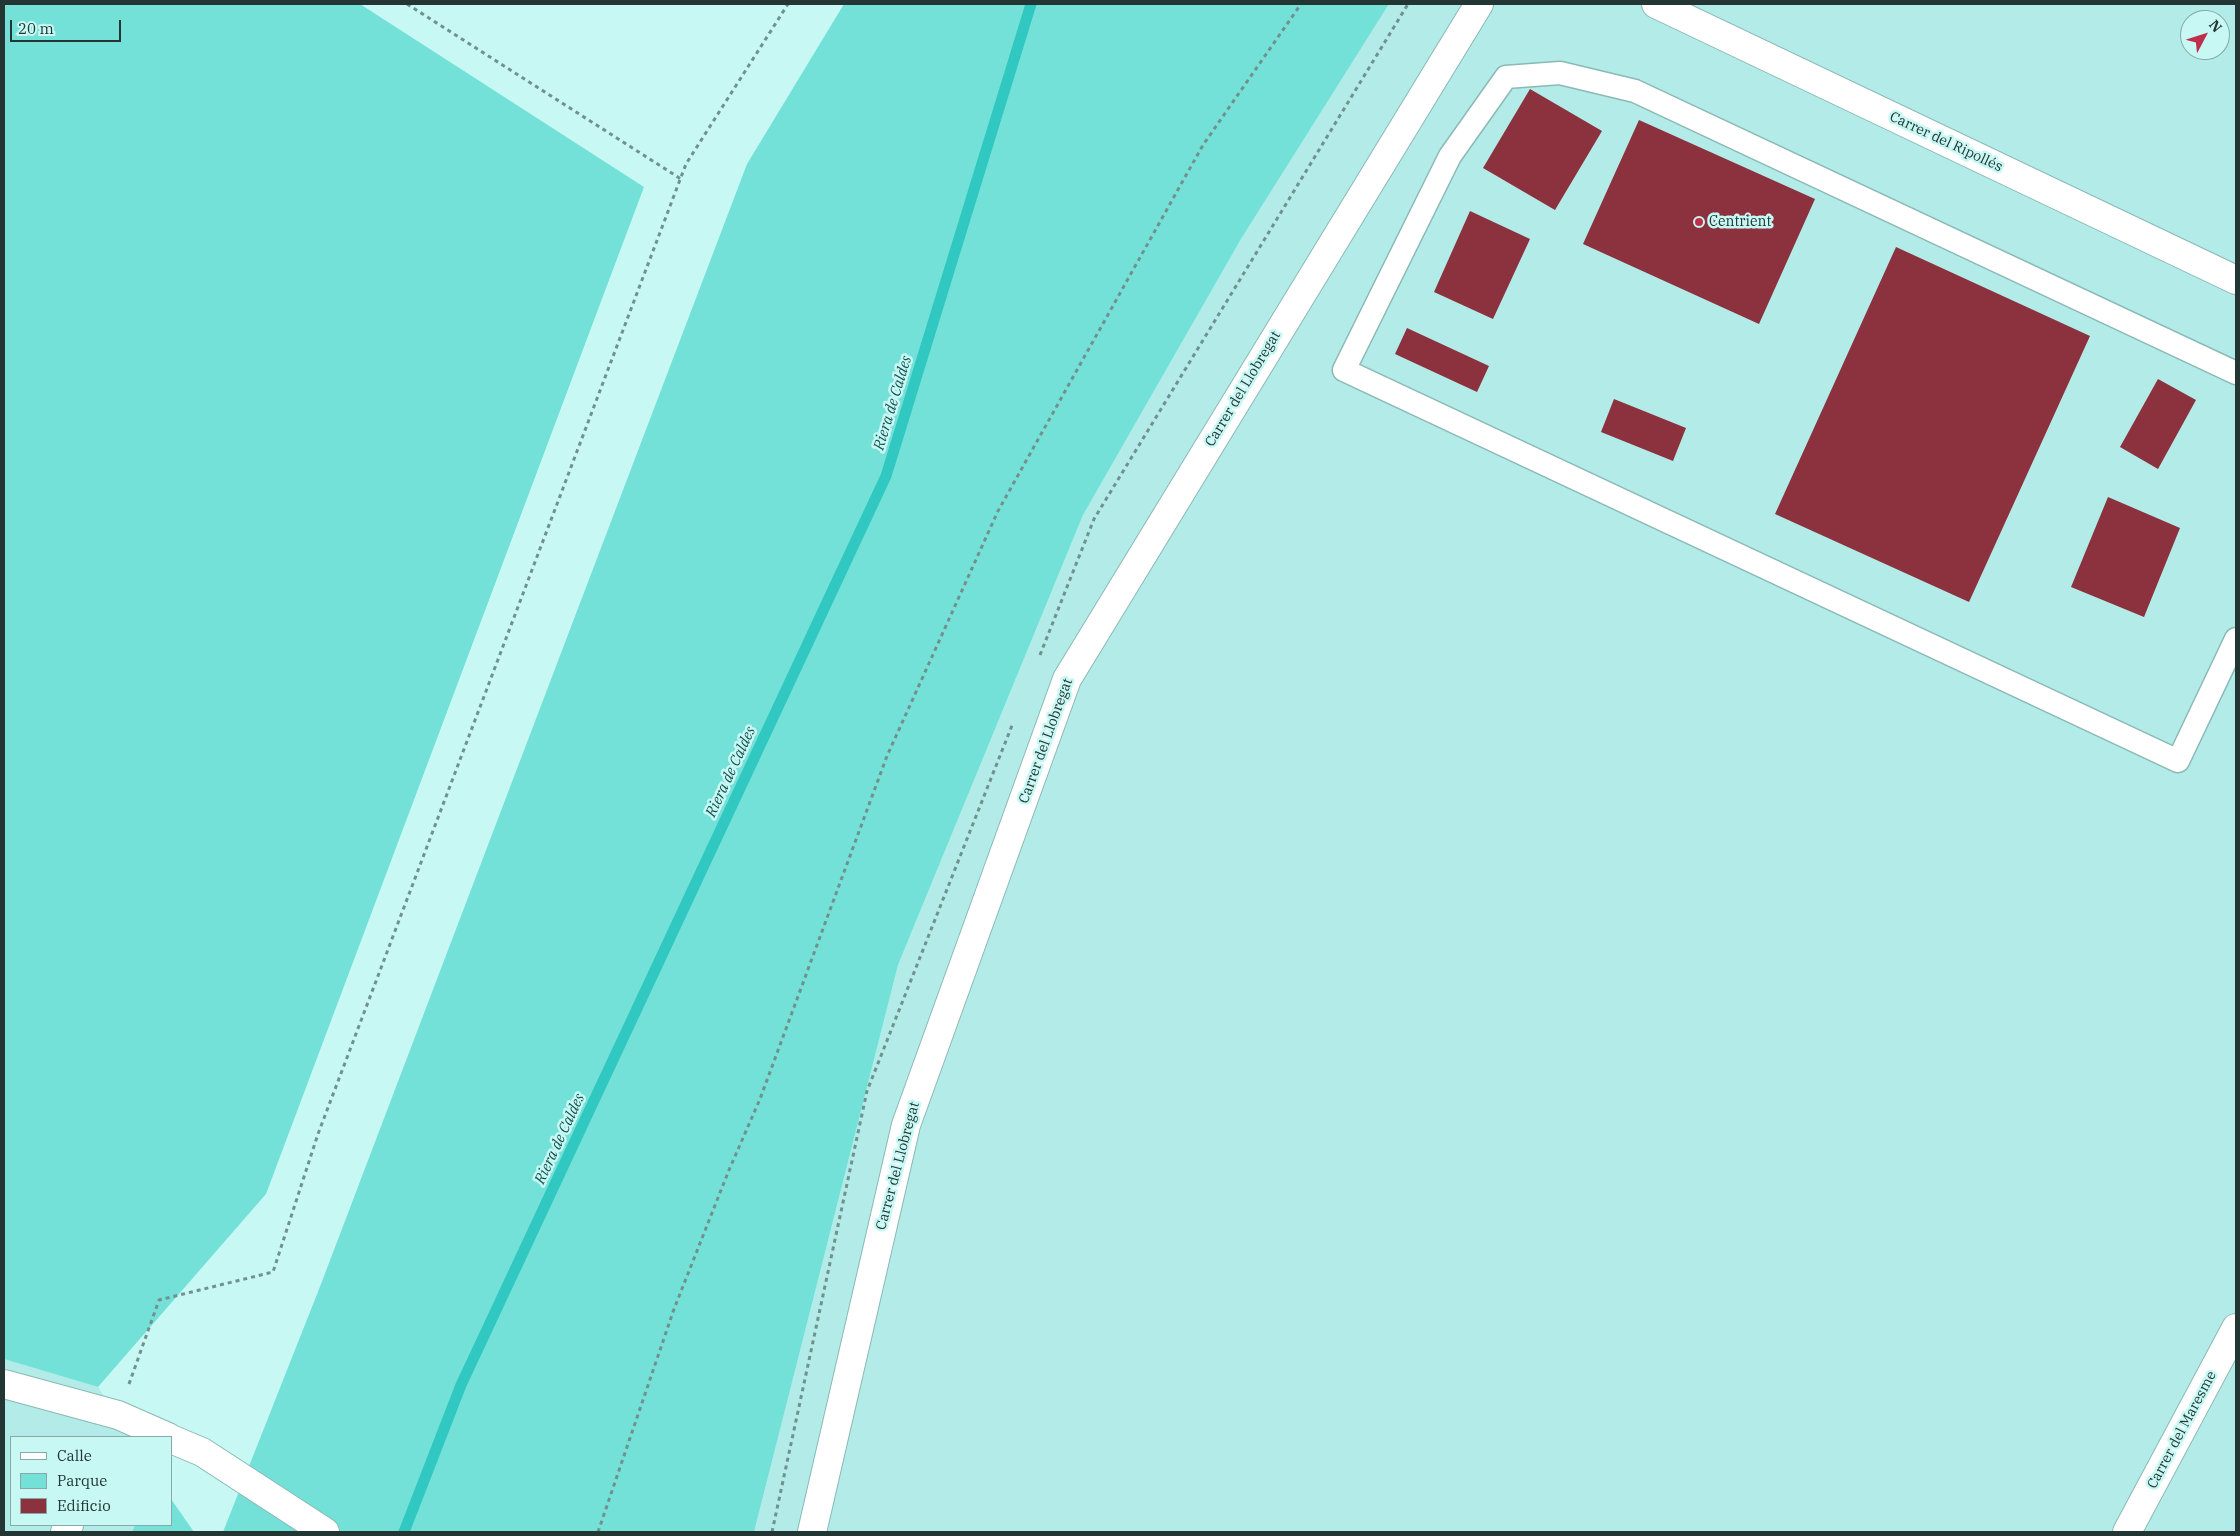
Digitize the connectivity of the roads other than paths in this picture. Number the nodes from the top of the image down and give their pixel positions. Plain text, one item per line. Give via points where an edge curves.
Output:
1 (1479, 4) edge
2 (1656, 4) edge
3 (2236, 280) edge
4 (2236, 373) edge
5 (2236, 639) edge
6 (2236, 1328) edge
7 (4, 1384) edge
8 (113, 1426) edge
9 (160, 1436) edge
10 (172, 1439) edge
11 (325, 1532) edge
12 (812, 1532) edge
13 (2127, 1532) edge

1 - 12 street, Carrer del Llobregat via 1067,679 906,1125
2 - 3 street, Carrer del Ripollés
4 - 5 lane via 1636,91 1560,73 1506,77 1450,156 1344,370 2178,761
6 - 13 street, Carrer del Maresme
7 - 8 street
8 - 9 street
10 - 11 street via 202,1452

